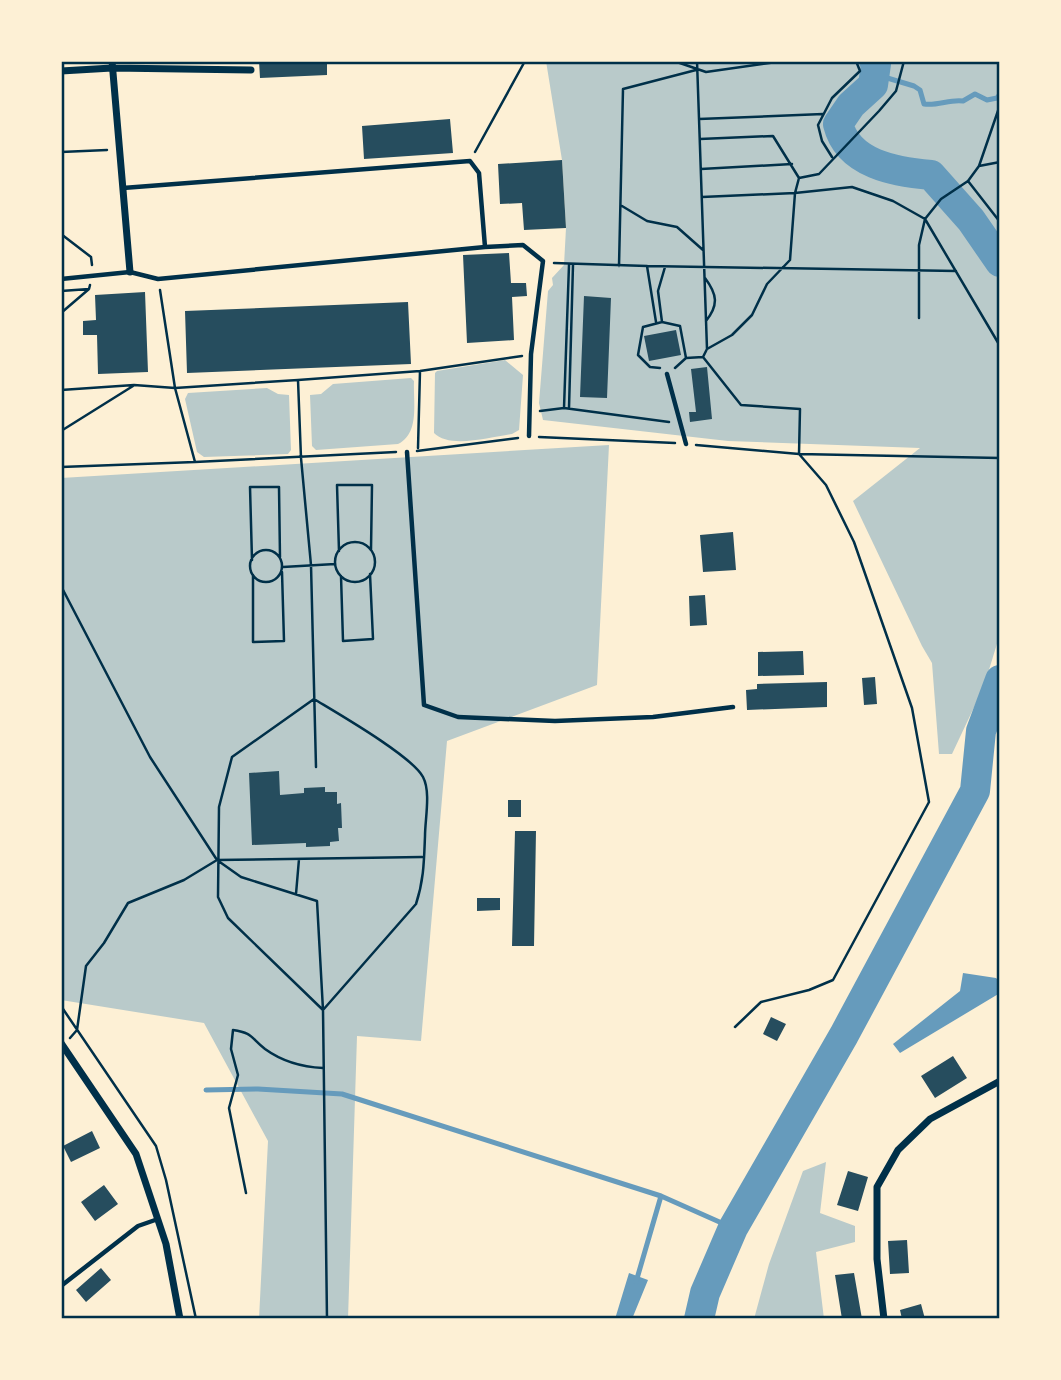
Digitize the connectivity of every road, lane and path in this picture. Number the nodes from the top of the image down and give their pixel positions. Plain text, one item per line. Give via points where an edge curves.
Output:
1 (525, 61) edge
2 (674, 61) edge
3 (697, 61) edge
4 (784, 61) edge
5 (856, 61) edge
6 (904, 61) edge
7 (112, 65) edge
8 (251, 70) dead end
9 (697, 70) junction
10 (61, 71) edge
11 (1000, 105) edge
12 (823, 114) junction
13 (699, 119) junction
14 (700, 139) junction
15 (119, 150) junction
16 (61, 152) edge
17 (833, 159) junction
18 (470, 161) junction
19 (1000, 162) edge
20 (792, 164) junction
21 (979, 166) junction
22 (701, 169) junction
23 (799, 177) junction
24 (968, 181) junction
25 (123, 188) junction
26 (795, 193) junction
27 (702, 197) junction
28 (621, 205) junction
29 (925, 219) junction
30 (1000, 222) edge
31 (61, 234) edge
32 (485, 247) junction
33 (704, 250) junction
34 (543, 261) junction
35 (571, 265) junction
36 (619, 266) junction
37 (647, 266) junction
38 (665, 267) junction
39 (783, 267) junction
40 (704, 268) junction
41 (920, 270) junction
42 (956, 271) junction
43 (130, 272) junction
44 (93, 276) junction
45 (704, 278) junction
46 (61, 279) edge
47 (158, 279) junction
48 (89, 289) junction
49 (61, 292) edge
50 (61, 313) edge
51 (919, 318) dead end
52 (706, 321) junction
53 (656, 322) junction
54 (662, 322) junction
55 (1000, 346) edge
56 (707, 349) junction
57 (531, 354) junction
58 (703, 357) junction
59 (686, 358) junction
60 (420, 371) junction
61 (667, 374) junction
62 (298, 380) junction
63 (134, 385) junction
64 (175, 388) junction
65 (61, 390) edge
66 (564, 408) junction
67 (569, 409) junction
68 (530, 412) junction
69 (681, 424) junction
70 (61, 431) edge
71 (529, 436) junction
72 (686, 444) junction
73 (418, 451) junction
74 (407, 452) junction
75 (799, 454) junction
76 (301, 458) junction
77 (1000, 458) edge
78 (195, 462) junction
79 (61, 467) edge
80 (338, 551) junction
81 (371, 551) junction
82 (280, 557) junction
83 (252, 560) junction
84 (335, 564) junction
85 (311, 565) junction
86 (283, 567) junction
87 (282, 572) junction
88 (370, 574) junction
89 (253, 575) junction
90 (341, 576) junction
91 (61, 586) edge
92 (314, 698) junction
93 (733, 707) dead end
94 (316, 767) dead end
95 (424, 857) junction
96 (299, 859) junction
97 (217, 860) junction
98 (296, 894) junction
99 (323, 1010) junction
100 (735, 1027) dead end
101 (63, 1045) edge
102 (323, 1068) junction
103 (1000, 1081) edge
104 (246, 1194) dead end
105 (159, 1219) junction
106 (61, 1286) edge
107 (180, 1319) edge
108 (327, 1319) edge
109 (884, 1319) edge

1 - 18 path
2 - 9 path
3 - 9 path
4 - 9 path
5 - 12 path via 860,71 832,98
6 - 17 path via 896,91
7 - 8 street
7 - 10 street
7 - 15 street
9 - 13 path
9 - 28 path via 623,89
11 - 21 path
12 - 13 path
12 - 17 path via 818,125
13 - 14 path
14 - 20 path via 773,136
14 - 22 path
15 - 16 path
15 - 25 street
17 - 23 path via 819,174
18 - 25 lane
18 - 32 lane via 479,173
19 - 21 path
20 - 22 path
20 - 23 path
21 - 24 path
22 - 27 path
23 - 26 path
24 - 29 path via 941,199
24 - 30 path
25 - 43 street
26 - 27 path
26 - 29 path via 852,187 894,201
26 - 39 path via 790,260
27 - 33 path
28 - 33 path via 647,220 677,227
28 - 36 path
29 - 41 path
29 - 42 path
31 - 44 path via 91,257
32 - 34 lane via 523,246
32 - 47 lane
33 - 40 path
34 - 35 path
34 - 57 lane
35 - 36 path
35 - 66 path
35 - 67 path
36 - 37 path
37 - 38 path
37 - 53 path
38 - 40 path
38 - 54 path via 658,291
39 - 40 path
39 - 41 path
39 - 56 path via 767,284 752,316
40 - 45 path
41 - 42 path
41 - 51 path
42 - 55 path
43 - 44 lane
43 - 47 lane
44 - 46 lane
44 - 48 path
45 - 52 path
45 - 52 path via 714,291 715,310
47 - 64 path
48 - 49 path
48 - 50 path
52 - 56 path
53 - 54 path
53 - 61 path via 643,327 638,355 650,368 662,368
54 - 59 path via 680,326
56 - 58 path
57 - 60 path
57 - 68 lane
58 - 59 path
58 - 75 path via 741,405 800,409
59 - 61 path
60 - 62 path
60 - 73 path
61 - 69 lane
62 - 64 path
62 - 76 path
63 - 64 path
63 - 65 path
63 - 70 path
64 - 78 path
66 - 67 path
66 - 68 path
67 - 69 path
68 - 71 lane
69 - 72 lane
71 - 72 path
71 - 73 path
72 - 75 path
73 - 74 path
74 - 76 path
74 - 93 lane via 424,705 458,717 555,721 653,717
75 - 77 path
75 - 100 path via 826,485 854,542 912,708 929,802 833,980 761,1002
76 - 78 path
76 - 85 path
78 - 79 path
80 - 81 path via 355,542
80 - 81 path via 337,485 372,485
80 - 84 path
81 - 88 path via 375,562
82 - 83 path via 265,550
82 - 83 path via 279,487 250,487
82 - 86 path
83 - 89 path
84 - 85 path
84 - 90 path
85 - 86 path
85 - 92 path
86 - 87 path
87 - 89 path via 266,583
87 - 89 path via 284,641 253,642
88 - 90 path via 354,582
88 - 90 path via 373,639 343,641
91 - 97 path via 150,757
92 - 94 path
92 - 95 path via 393,750 423,777
92 - 97 path via 232,757 219,807
95 - 96 path
95 - 99 path via 423,884 416,904
96 - 97 path
96 - 98 path
97 - 98 path via 241,877
97 - 99 path via 218,897 228,918
97 - 101 path via 184,880 128,903 86,966 77,1030
98 - 99 path via 317,901
99 - 102 path
101 - 105 street via 136,1154
102 - 104 path via 298,1067 248,1033 233,1030 231,1049 238,1075 229,1108
102 - 108 path
103 - 109 street via 930,1119 898,1150 877,1187 877,1259
105 - 106 lane via 138,1226
105 - 107 street

